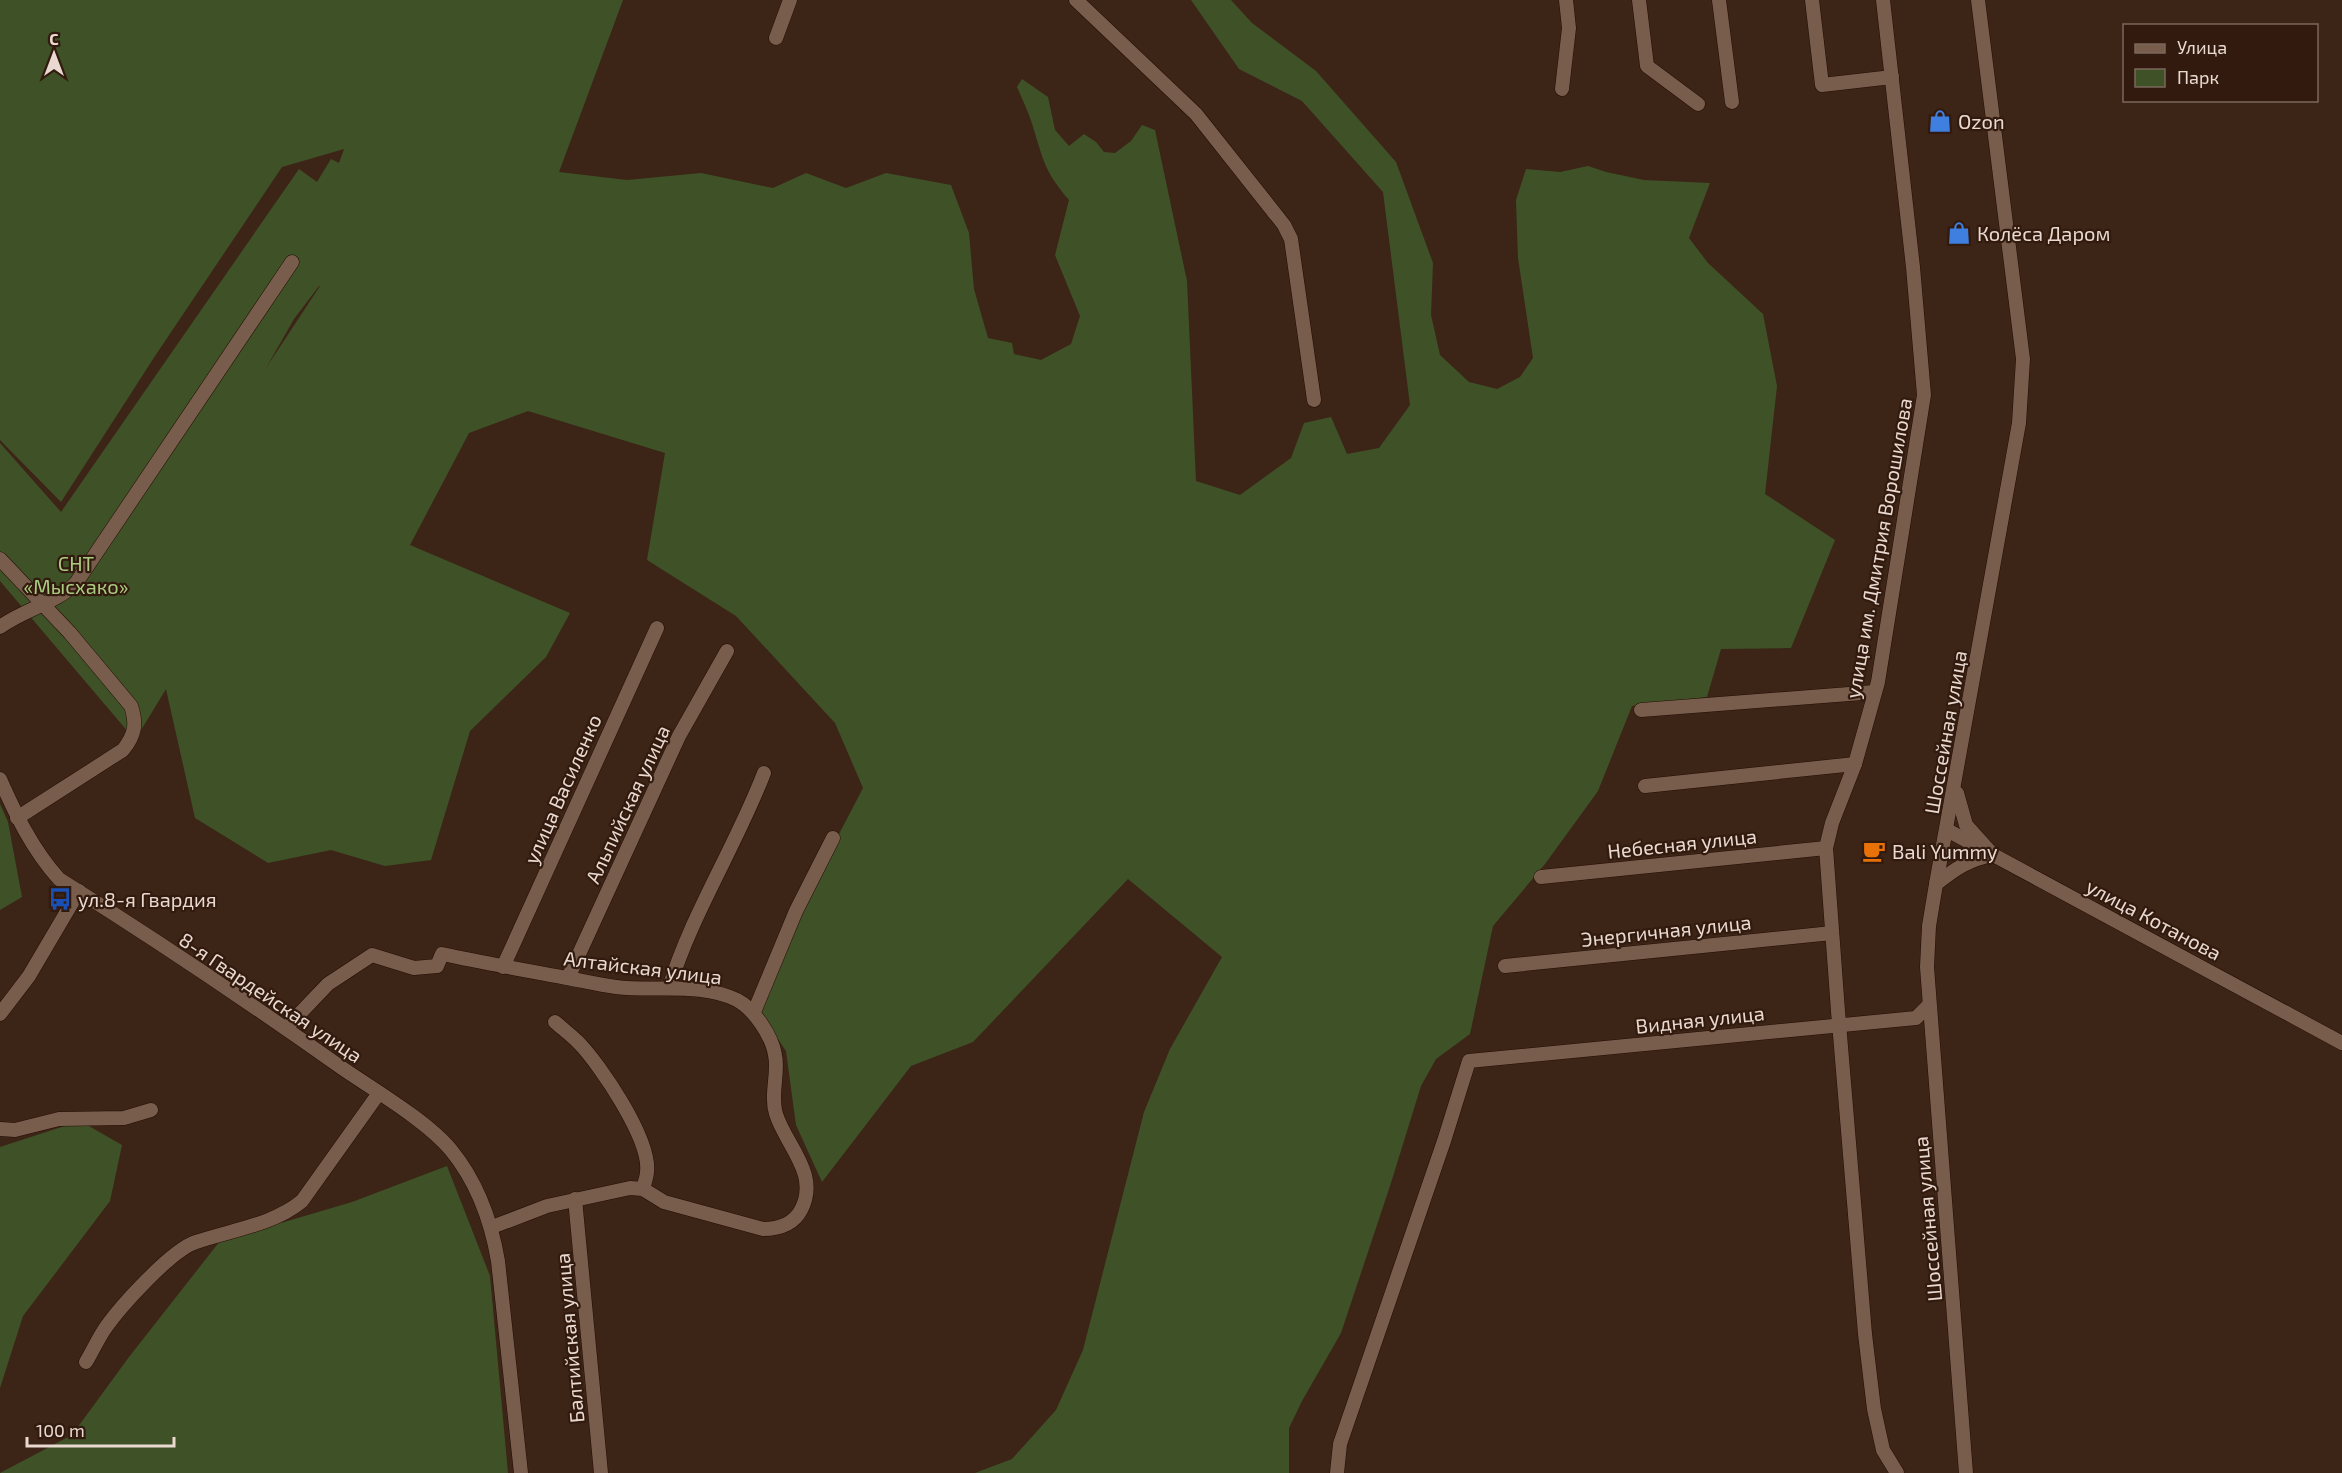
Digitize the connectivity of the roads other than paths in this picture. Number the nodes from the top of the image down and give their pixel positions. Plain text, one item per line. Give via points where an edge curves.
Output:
1 (790, 0) edge
2 (1077, 0) edge
3 (1566, 0) edge
4 (1639, 0) edge
5 (1719, 0) edge
6 (1812, 0) edge
7 (1883, 0) edge
8 (1978, 0) edge
9 (776, 38) dead end
10 (1892, 77) junction
11 (1562, 89) dead end
12 (1732, 102) dead end
13 (1698, 104) dead end
14 (292, 262) dead end
15 (1314, 400) dead end
16 (0, 559) edge
17 (41, 603) junction
18 (0, 627) edge
19 (657, 628) dead end
20 (728, 651) dead end
21 (1875, 692) junction
22 (1641, 710) dead end
23 (1855, 764) junction
24 (764, 773) dead end
25 (0, 778) edge
26 (1645, 786) dead end
27 (1955, 786) junction
28 (17, 818) junction
29 (1947, 830) junction
30 (832, 838) dead end
31 (1826, 848) junction
32 (1993, 855) junction
33 (1541, 877) dead end
34 (1936, 884) junction
35 (79, 891) junction
36 (1832, 933) junction
37 (1505, 966) dead end
38 (502, 967) junction
39 (568, 978) junction
40 (669, 988) junction
41 (1929, 1005) junction
42 (754, 1012) junction
43 (0, 1014) edge
44 (555, 1022) dead end
45 (1839, 1024) junction
46 (286, 1028) junction
47 (2342, 1043) edge
48 (379, 1094) junction
49 (151, 1110) dead end
50 (0, 1129) edge
51 (643, 1189) junction
52 (575, 1199) junction
53 (492, 1227) junction
54 (86, 1362) dead end
55 (521, 1473) edge
56 (601, 1473) edge
57 (1336, 1473) edge
58 (1897, 1473) edge
59 (1966, 1473) edge

1 - 9 street
2 - 15 street via 1196,114 1284,225 1291,239
3 - 11 street via 1569,28
4 - 13 street via 1647,66
5 - 12 street
6 - 10 street via 1822,86
7 - 10 street, улица им. Дмитрия Ворошилова
8 - 27 street, Шоссейная улица via 2023,359 2019,423
10 - 21 street, улица им. Дмитрия Ворошилова via 1924,395
14 - 17 street via 76,583 67,592
16 - 17 street
17 - 18 street
17 - 28 street via 131,706 135,729 123,750
19 - 38 street, улица Василенко
20 - 39 street, Альпийская улица via 679,736
21 - 22 street
21 - 23 street, улица им. Дмитрия Ворошилова
23 - 26 street
23 - 31 street, улица им. Дмитрия Ворошилова
24 - 40 street via 744,823 679,955
25 - 28 street, 8-я Гвардейская улица
27 - 29 street, Шоссейная улица
27 - 32 street via 1961,816 1973,836
28 - 35 street, 8-я Гвардейская улица via 41,859 59,879
29 - 32 street, улица Котанова
29 - 34 street, Шоссейная улица
30 - 42 street
31 - 33 street, Небесная улица
31 - 36 street, улица им. Дмитрия Ворошилова
32 - 34 street via 1958,866
32 - 47 street, улица Котанова
34 - 41 street, Шоссейная улица via 1929,926
35 - 43 street via 29,976
35 - 46 street, 8-я Гвардейская улица
36 - 37 street, Энергичная улица
36 - 45 street, улица им. Дмитрия Ворошилова
38 - 39 street, Алтайская улица
38 - 46 street, Алтайская улица via 442,954 437,966 414,968 372,955 328,984
39 - 40 street, Алтайская улица via 622,987
40 - 42 street, Алтайская улица via 727,996
41 - 45 street, Видная улица via 1916,1018
41 - 59 street, Шоссейная улица
42 - 51 street via 775,1054 776,1114 808,1186 798,1215 777,1229 763,1229 664,1202
44 - 51 street via 595,1062 638,1134 648,1171
45 - 57 street, Видная улица via 1469,1061 1340,1444
45 - 58 street, улица им. Дмитрия Ворошилова via 1874,1409 1883,1450
46 - 48 street, 8-я Гвардейская улица
48 - 53 street, 8-я Гвардейская улица via 449,1148 466,1170
48 - 54 street via 303,1201 253,1225 193,1242 178,1251 159,1266 105,1329
49 - 50 street via 124,1118 59,1119 15,1130
51 - 52 street via 617,1189
52 - 53 street via 532,1210
52 - 56 street, Балтийская улица
53 - 55 street, 8-я Гвардейская улица

